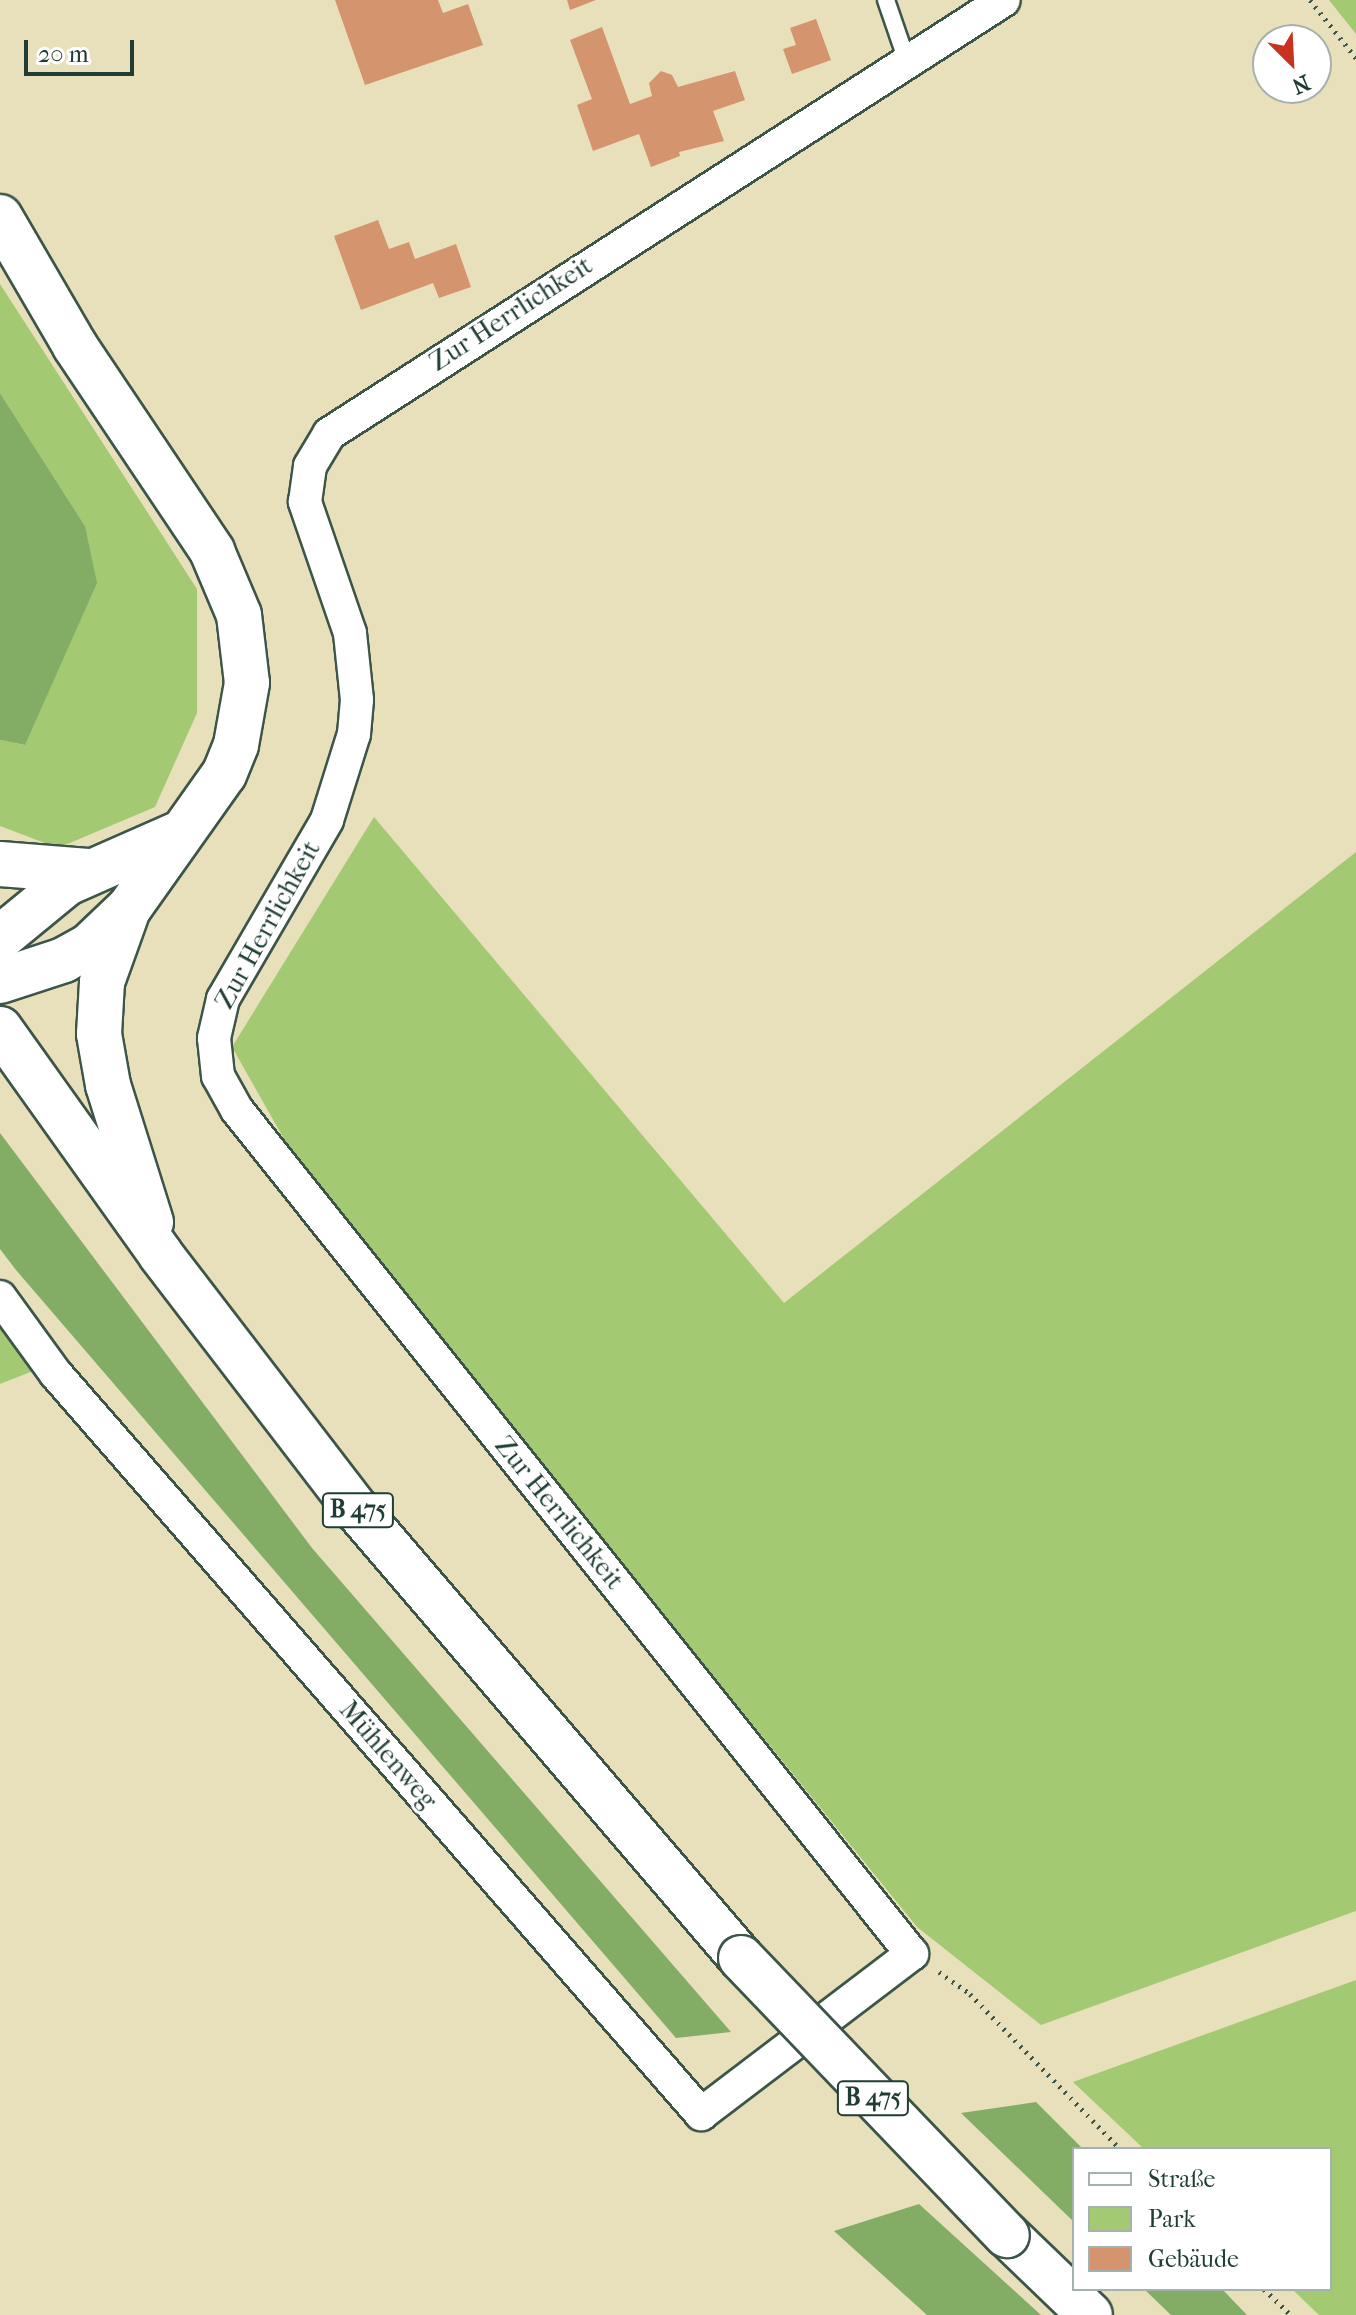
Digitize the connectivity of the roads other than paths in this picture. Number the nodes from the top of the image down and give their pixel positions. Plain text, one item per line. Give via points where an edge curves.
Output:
1 (886, 0) edge
2 (1004, 0) edge
3 (907, 61) junction
4 (0, 217) edge
5 (190, 826) junction
6 (0, 864) edge
7 (95, 871) junction
8 (129, 908) junction
9 (0, 938) edge
10 (0, 981) edge
11 (0, 1029) edge
12 (161, 1255) junction
13 (0, 1297) edge
14 (799, 2036) joint
15 (1090, 2315) edge

1 - 3 lane
2 - 3 street, Zur Herrlichkeit
3 - 14 street, Zur Herrlichkeit via 342,422 318,449 305,502 350,633 357,700 354,734 327,820 223,999 214,1038 218,1076 237,1110 912,1954
4 - 5 main road via 75,346 212,551 239,615 246,648 243,714 224,774
5 - 7 main road via 144,853
5 - 8 main road
6 - 7 main road via 36,871
7 - 9 main road via 42,899
8 - 10 main road via 89,946
8 - 12 main road via 102,982 99,1034 108,1085
11 - 12 main road, B 475
12 - 15 main road, B 475, bridge via 459,1634 741,1958
13 - 14 street, Mühlenweg via 56,1374 701,2114

